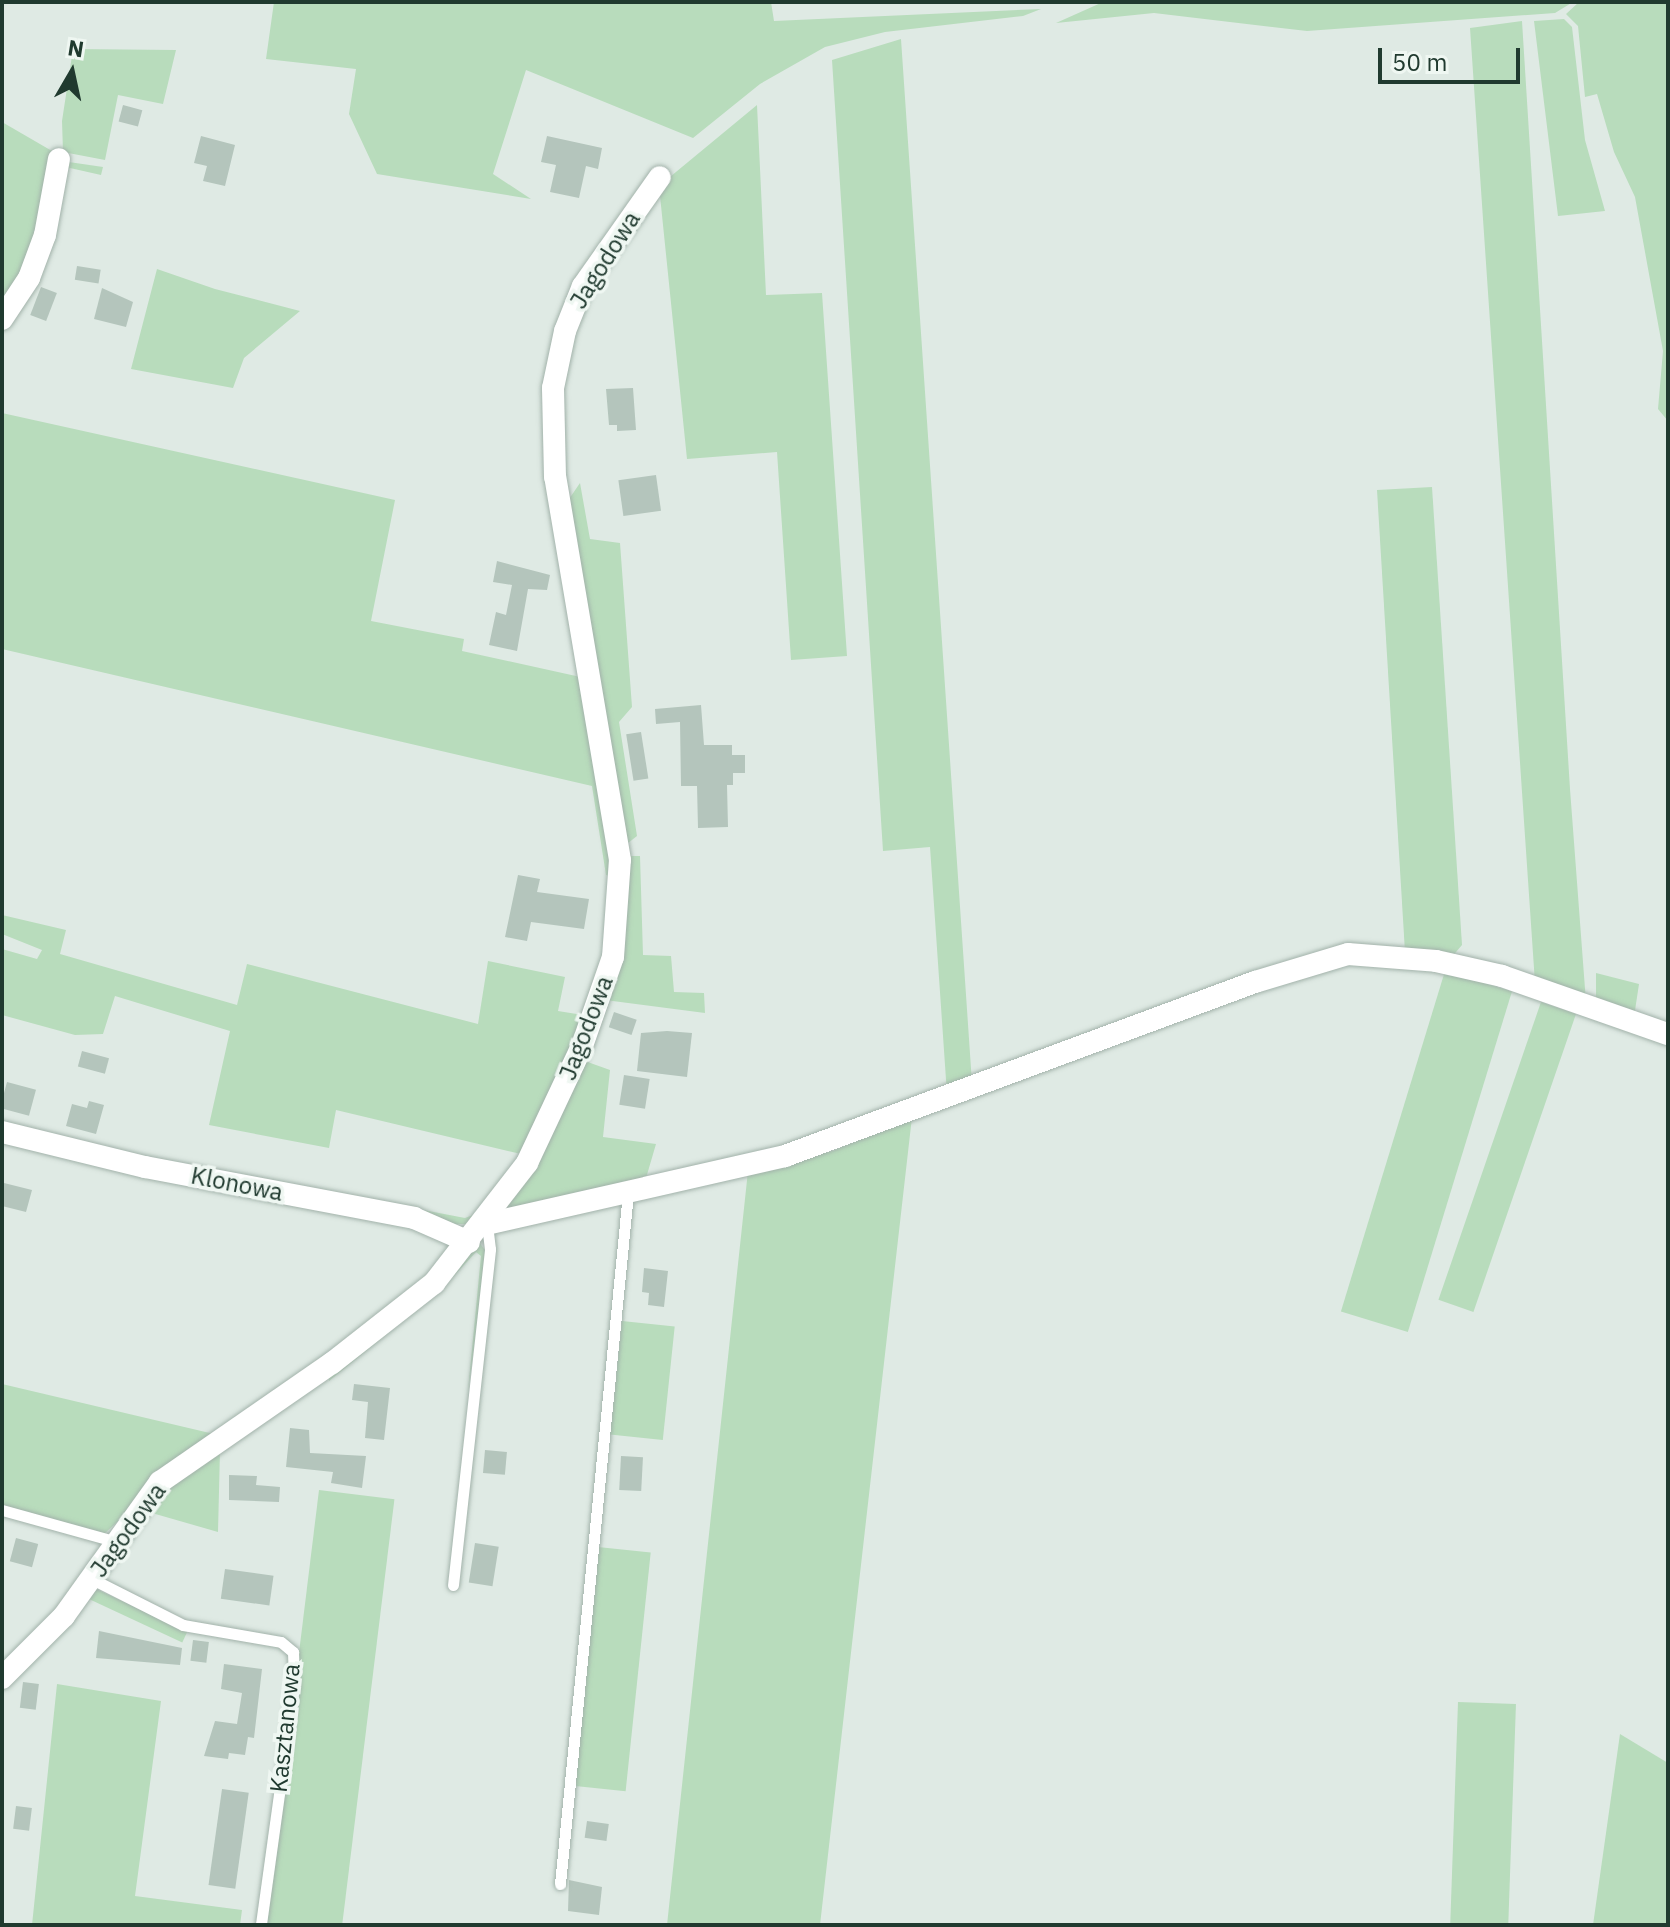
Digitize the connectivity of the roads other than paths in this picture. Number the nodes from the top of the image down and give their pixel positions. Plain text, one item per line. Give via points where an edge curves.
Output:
1 (59, 159) dead end
2 (660, 177) dead end
3 (2, 319) edge
4 (1668, 1034) edge
5 (2, 1132) edge
6 (628, 1193) junction
7 (479, 1231) junction
8 (2, 1510) edge
9 (117, 1542) junction
10 (92, 1579) junction
11 (453, 1585) dead end
12 (2, 1678) edge
13 (560, 1884) dead end
14 (261, 1925) edge

1 - 3 street via 45,235 29,278
2 - 7 street, Jagodowa via 583,286 562,343 553,388 555,477 620,860 615,947 598,1006 541,1138
4 - 6 street via 1502,976 1420,959 1348,954 1255,982 785,1156
5 - 7 street, Klonowa via 145,1167
6 - 7 street
6 - 13 lane
7 - 9 street, Jagodowa via 411,1304 160,1482
7 - 11 lane via 490,1249
8 - 9 lane
9 - 10 street, Jagodowa
10 - 12 street, Jagodowa via 64,1616
10 - 14 lane, Kasztanowa via 183,1625 291,1648 294,1686

